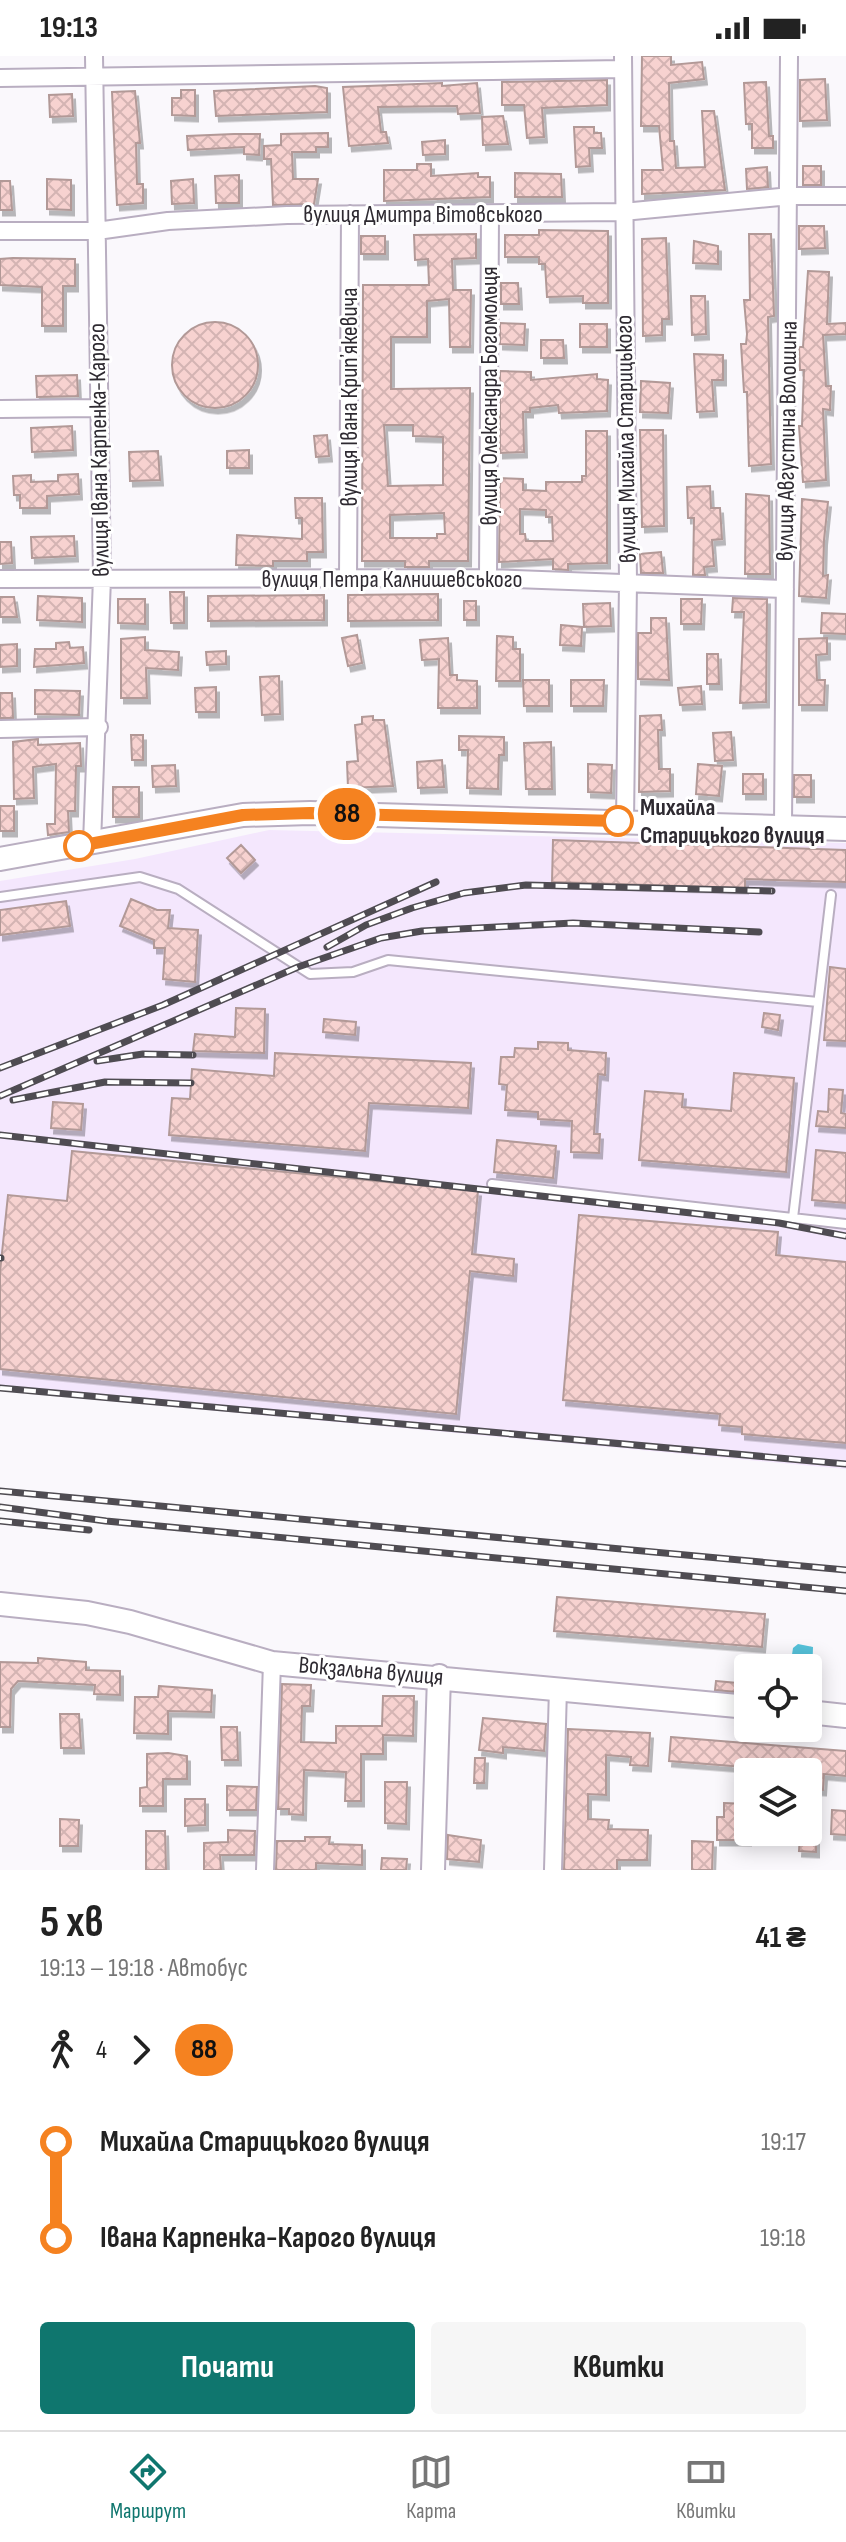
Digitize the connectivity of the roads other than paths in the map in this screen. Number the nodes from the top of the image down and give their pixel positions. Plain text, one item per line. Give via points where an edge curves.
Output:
1 (94, 56) edge
2 (789, 56) edge
3 (623, 63) edge
4 (95, 76) junction
5 (0, 78) edge
6 (790, 196) junction
7 (846, 196) edge
8 (623, 212) junction
9 (350, 214) junction
10 (490, 215) junction
11 (0, 231) edge
12 (97, 231) junction
13 (98, 408) junction
14 (0, 409) edge
15 (102, 578) junction
16 (488, 578) junction
17 (0, 579) edge
18 (348, 579) junction
19 (628, 582) junction
20 (785, 589) junction
21 (99, 727) junction
22 (0, 729) edge
23 (625, 821) junction
24 (783, 825) junction
25 (846, 829) edge
26 (92, 843) junction
27 (0, 859) edge
28 (831, 895) dead end
29 (0, 897) edge
30 (818, 1002) junction
31 (492, 1184) dead end
32 (793, 1218) junction
33 (846, 1224) edge
34 (0, 1604) edge
35 (272, 1663) junction
36 (439, 1676) junction
37 (558, 1688) junction
38 (734, 1706) edge
39 (822, 1713) edge
40 (846, 1716) edge
41 (265, 1870) edge
42 (433, 1870) edge
43 (553, 1870) edge

1 - 4 street, вулиця Івана Карпенка-Карого
2 - 6 street, вулиця Августина Волошина
3 - 4 street
3 - 8 street, вулиця Михайла Старицького
4 - 5 street
4 - 12 street, вулиця Івана Карпенка-Карого
6 - 7 street, вулиця Дмитра Вітовського
6 - 8 street, вулиця Дмитра Вітовського
6 - 20 street, вулиця Августина Волошина
8 - 10 street, вулиця Дмитра Вітовського
8 - 19 street, вулиця Михайла Старицького
9 - 10 street, вулиця Дмитра Вітовського
9 - 12 street, вулиця Дмитра Вітовського via 168,221
9 - 18 street, вулиця Івана Крипʼякевича
10 - 16 street, вулиця Олександра Богомольця
11 - 12 street, вулиця Дмитра Вітовського
12 - 13 street, вулиця Івана Карпенка-Карого
13 - 14 street
13 - 15 street, вулиця Івана Карпенка-Карого
15 - 17 street, вулиця Петра Калнишевського
15 - 18 street, вулиця Петра Калнишевського
15 - 21 street, вулиця Івана Карпенка-Карого
16 - 18 street, вулиця Петра Калнишевського
16 - 19 street, вулиця Петра Калнишевського
19 - 20 street, вулиця Петра Калнишевського
19 - 23 street, вулиця Михайла Старицького
20 - 24 street, вулиця Августина Волошина
21 - 22 street
21 - 26 street, вулиця Івана Карпенка-Карого
23 - 24 street
23 - 26 street via 257,814
24 - 25 street
26 - 27 street
28 - 30 lane
29 - 30 lane via 140,877 178,889 310,974 353,972 388,960
30 - 32 lane
31 - 32 lane
32 - 33 lane
34 - 35 street, Вокзальна вулиця via 130,1622
35 - 36 street, Вокзальна вулиця
35 - 41 street
36 - 37 street, Вокзальна вулиця
36 - 42 street
37 - 38 street, Вокзальна вулиця
37 - 43 street
39 - 40 street

